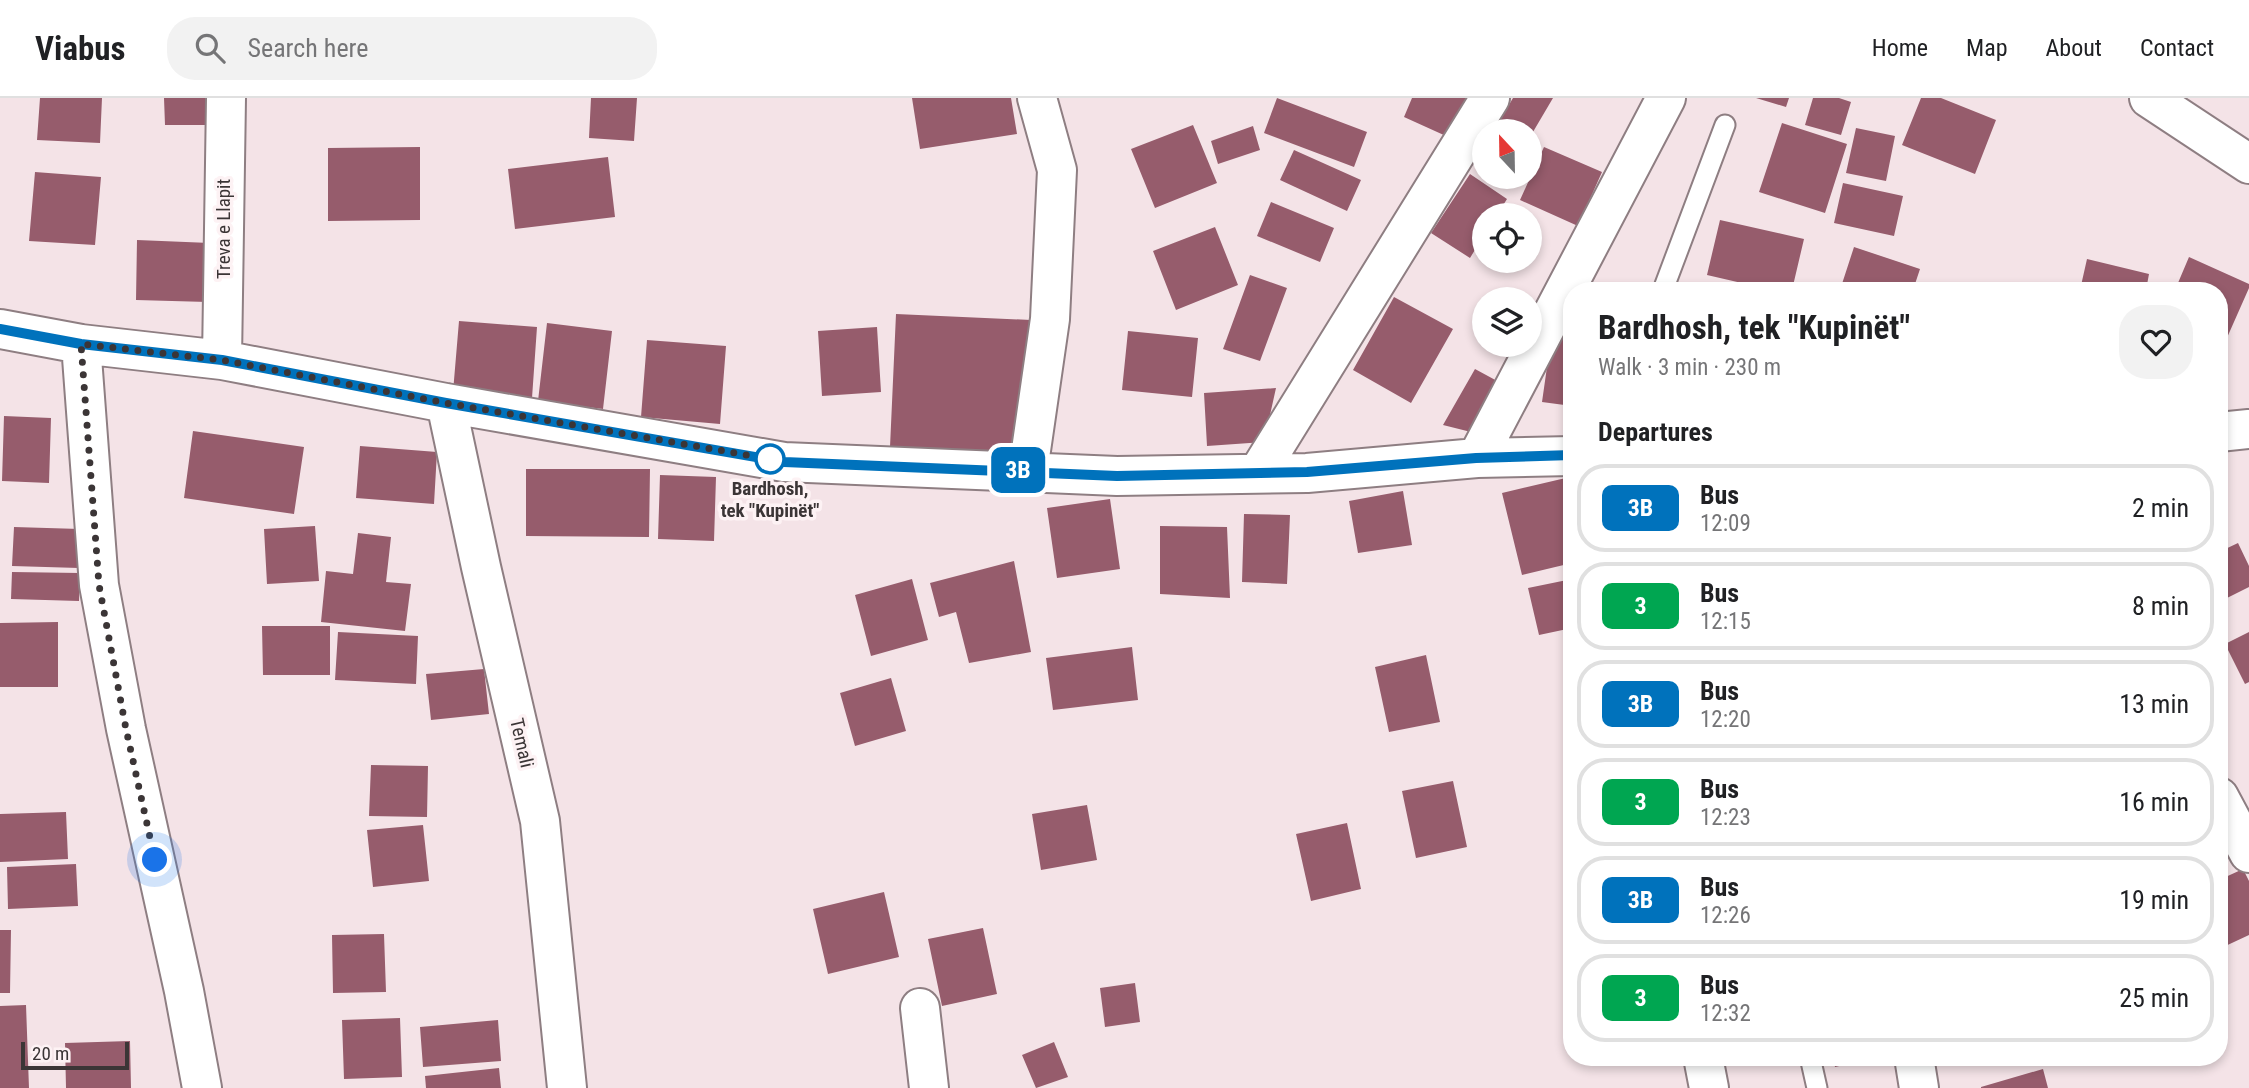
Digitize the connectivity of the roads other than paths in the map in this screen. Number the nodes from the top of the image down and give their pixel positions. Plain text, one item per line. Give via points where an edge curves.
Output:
1 (226, 98) edge
2 (1037, 98) edge
3 (1490, 98) edge
4 (1666, 98) edge
5 (2149, 98) edge
6 (1725, 125) dead end
7 (2249, 164) edge
8 (1569, 282) edge
9 (1666, 282) edge
10 (1563, 293) edge
11 (0, 329) edge
12 (81, 344) junction
13 (222, 360) junction
14 (446, 403) junction
15 (1563, 456) edge
16 (1476, 458) junction
17 (1028, 471) junction
18 (1258, 474) junction
19 (2228, 814) edge
20 (2249, 853) edge
21 (920, 1008) dead end
22 (1705, 1066) edge
23 (1812, 1066) edge
24 (1915, 1066) edge
25 (202, 1088) edge
26 (567, 1088) edge
27 (929, 1088) edge
28 (1709, 1088) edge
29 (1817, 1088) edge
30 (1919, 1088) edge

1 - 13 street, Treva e Llapit
2 - 17 street via 1057,170 1050,319
3 - 18 street
4 - 8 street
5 - 7 street
6 - 9 lane
10 - 16 street
11 - 12 street
12 - 13 street
12 - 25 street via 99,585
13 - 14 street
14 - 17 street via 784,462
14 - 26 street, Temali via 540,821
15 - 16 street
16 - 18 street
17 - 18 street via 1117,476
19 - 20 street
21 - 27 street
22 - 28 street
23 - 29 lane
24 - 30 street

